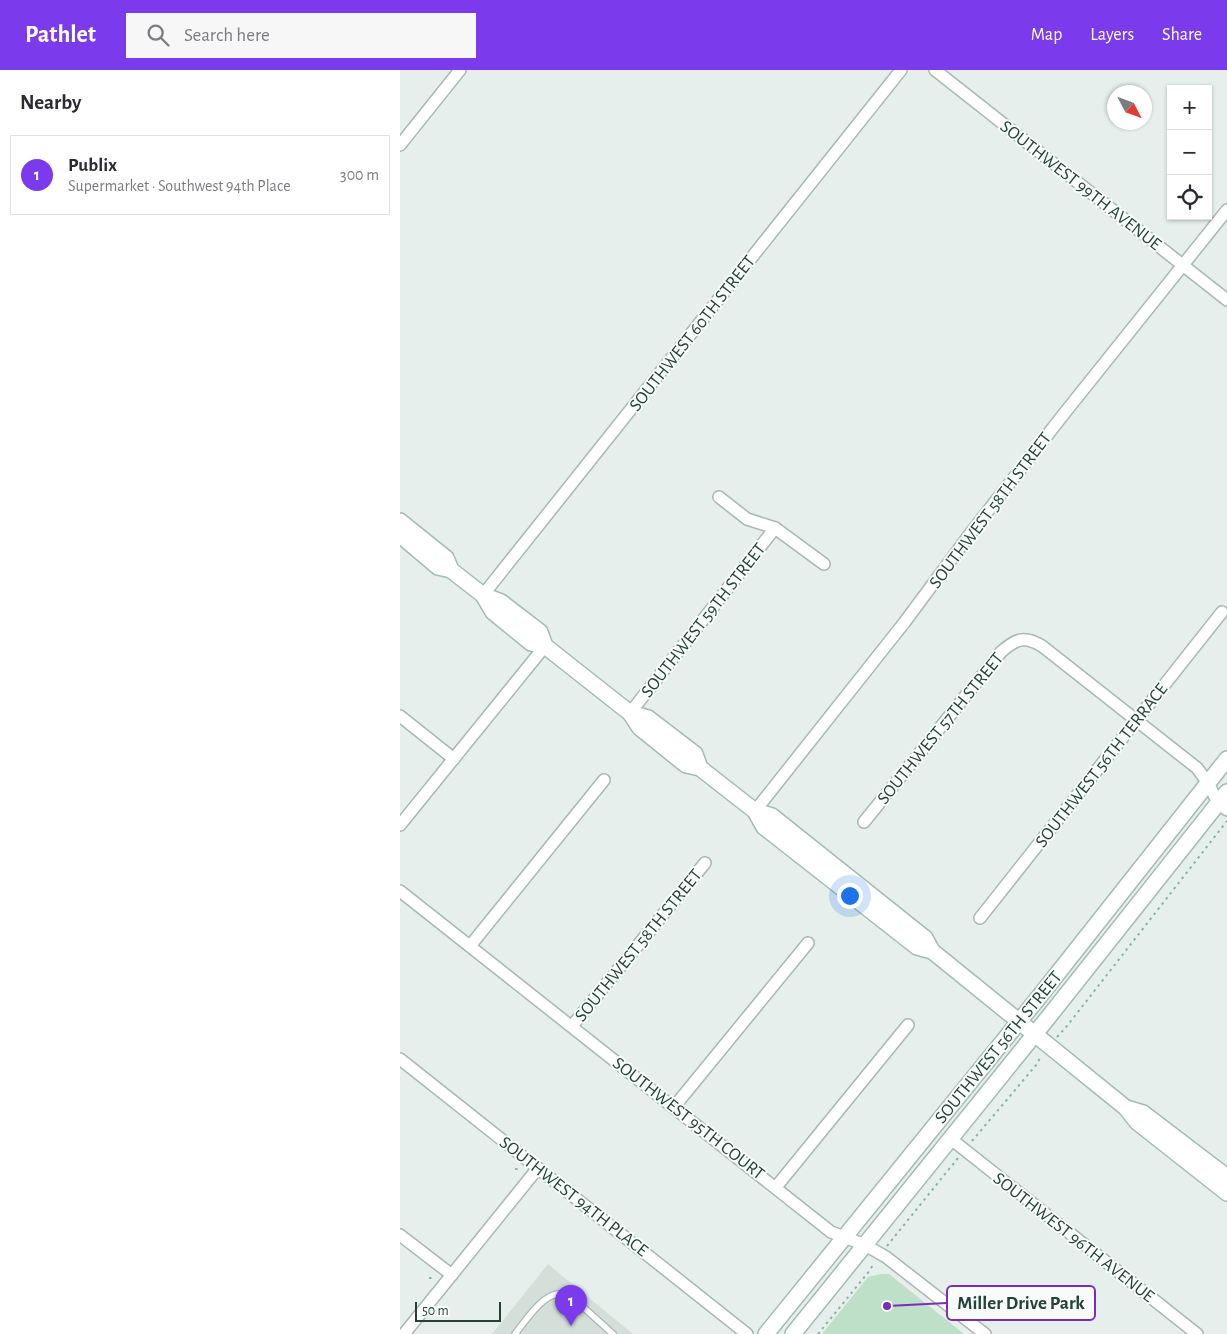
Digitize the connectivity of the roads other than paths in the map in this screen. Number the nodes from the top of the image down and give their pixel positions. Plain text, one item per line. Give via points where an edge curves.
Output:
1 (460, 70) edge
2 (901, 70) edge
3 (935, 70) edge
4 (400, 145) edge
5 (1227, 210) edge
6 (1183, 265) junction
7 (1227, 300) edge
8 (719, 497) dead end
9 (400, 521) edge
10 (776, 528) junction
11 (400, 535) edge
12 (824, 564) dead end
13 (452, 570) junction
14 (483, 595) junction
15 (1222, 612) dead end
16 (545, 646) junction
17 (630, 713) junction
18 (400, 716) edge
19 (1136, 720) junction
20 (454, 759) junction
21 (1227, 759) edge
22 (604, 780) dead end
23 (1208, 783) junction
24 (1224, 801) edge
25 (755, 811) junction
26 (864, 822) dead end
27 (400, 825) edge
28 (705, 863) dead end
29 (400, 890) edge
30 (980, 918) dead end
31 (808, 943) dead end
32 (470, 946) junction
33 (1019, 1021) junction
34 (908, 1025) dead end
35 (572, 1026) junction
36 (1035, 1034) junction
37 (400, 1059) edge
38 (674, 1107) junction
39 (1126, 1108) junction
40 (951, 1139) junction
41 (538, 1168) junction
42 (1227, 1177) edge
43 (776, 1187) junction
44 (1227, 1192) edge
45 (400, 1235) edge
46 (844, 1237) junction
47 (865, 1245) junction
48 (452, 1276) junction
49 (404, 1334) edge
50 (516, 1334) edge
51 (613, 1334) edge
52 (747, 1334) edge
53 (766, 1334) edge
54 (793, 1334) edge
55 (985, 1334) edge
56 (1197, 1334) edge

1 - 4 street
2 - 14 street, SOUTHWEST 60TH STREET
3 - 6 street, SOUTHWEST 99TH AVENUE
5 - 6 street, SOUTHWEST 58TH STREET
6 - 7 street, SOUTHWEST 99TH AVENUE
6 - 25 street, SOUTHWEST 58TH STREET
8 - 10 street via 747,520
9 - 13 main road via 446,558
10 - 12 street
10 - 17 street, SOUTHWEST 59TH STREET
11 - 13 main road via 438,567
13 - 14 main road
14 - 16 main road via 501,602 540,632
15 - 19 street, SOUTHWEST 56TH TERRACE
16 - 17 main road
16 - 20 street
17 - 25 main road via 648,718 695,754 700,768
18 - 20 street
19 - 23 street via 1197,768
19 - 26 street, SOUTHWEST 57TH STREET via 1042,646 1029,639 1021,639 1001,652
19 - 30 street, SOUTHWEST 56TH TERRACE
20 - 27 street
21 - 23 main road, SOUTHWEST 56TH STREET
22 - 32 street
23 - 24 street
23 - 33 main road, SOUTHWEST 56TH STREET
24 - 36 main road, SOUTHWEST 56TH STREET
25 - 33 main road via 772,816 925,938 932,951
28 - 35 street, SOUTHWEST 58TH STREET
29 - 32 street, SOUTHWEST 95TH COURT
31 - 38 street
32 - 35 street, SOUTHWEST 95TH COURT
33 - 36 main road
33 - 46 main road, SOUTHWEST 56TH STREET
34 - 43 street
35 - 38 street, SOUTHWEST 95TH COURT
36 - 39 main road
36 - 40 main road, SOUTHWEST 56TH STREET
37 - 41 street, SOUTHWEST 94TH PLACE
38 - 43 street, SOUTHWEST 95TH COURT
39 - 42 main road via 1144,1113
39 - 44 main road via 1137,1122
40 - 47 main road, SOUTHWEST 56TH STREET
40 - 56 street, SOUTHWEST 96TH AVENUE
41 - 48 street
41 - 52 street, SOUTHWEST 94TH PLACE
43 - 46 street, SOUTHWEST 95TH COURT via 831,1232
45 - 48 street
46 - 47 street, SOUTHWEST 95TH COURT
46 - 53 main road, SOUTHWEST 56TH STREET
47 - 54 main road, SOUTHWEST 56TH STREET
47 - 55 street, SOUTHWEST 95TH COURT via 886,1257
48 - 49 street
50 - 51 lane via 544,1300 558,1294 572,1297

